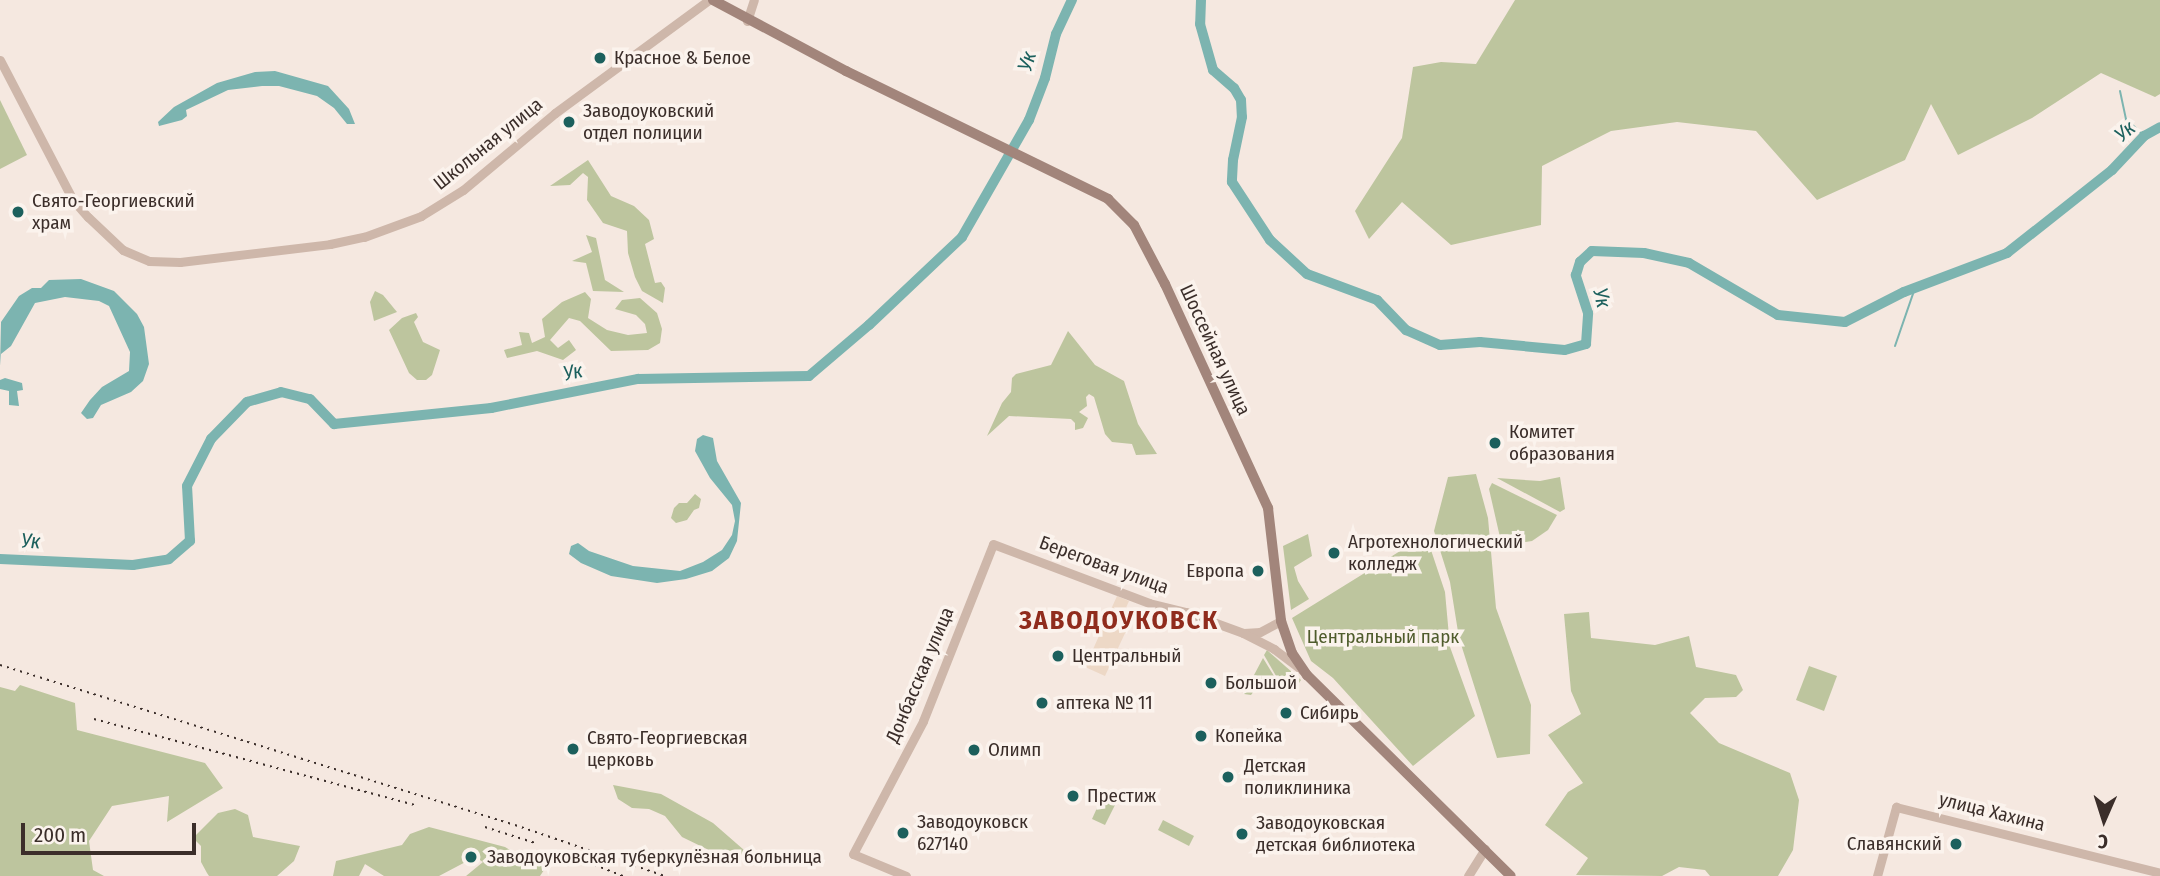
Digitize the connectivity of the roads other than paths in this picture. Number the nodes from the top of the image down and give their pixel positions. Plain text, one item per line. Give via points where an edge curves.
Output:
1 (711, 0) edge
2 (754, 0) edge
3 (747, 21) junction
4 (0, 60) edge
5 (993, 544) joint
6 (1281, 621) junction
7 (1243, 633) junction
8 (1307, 675) junction
9 (1485, 849) junction
10 (2160, 873) edge
11 (906, 876) edge
12 (1468, 876) edge
13 (1511, 876) edge
14 (1877, 876) edge

1 - 3 main road, Шоссейная улица
1 - 4 street, Школьная улица via 555,113 463,190 421,216 330,243 180,262 149,261 123,250 102,233 73,200
2 - 3 street
3 - 6 main road, Шоссейная улица via 1108,199 1134,225 1268,508
5 - 7 street, Береговая улица
5 - 11 street, Донбасская улица via 923,721 853,853
6 - 7 street via 1260,632
6 - 8 main road, Шоссейная улица via 1292,653
7 - 8 street, Береговая улица via 1274,649
8 - 9 main road, Шоссейная улица
9 - 12 street
9 - 13 main road, Шоссейная улица
10 - 14 street, улица Хахина via 1896,807

